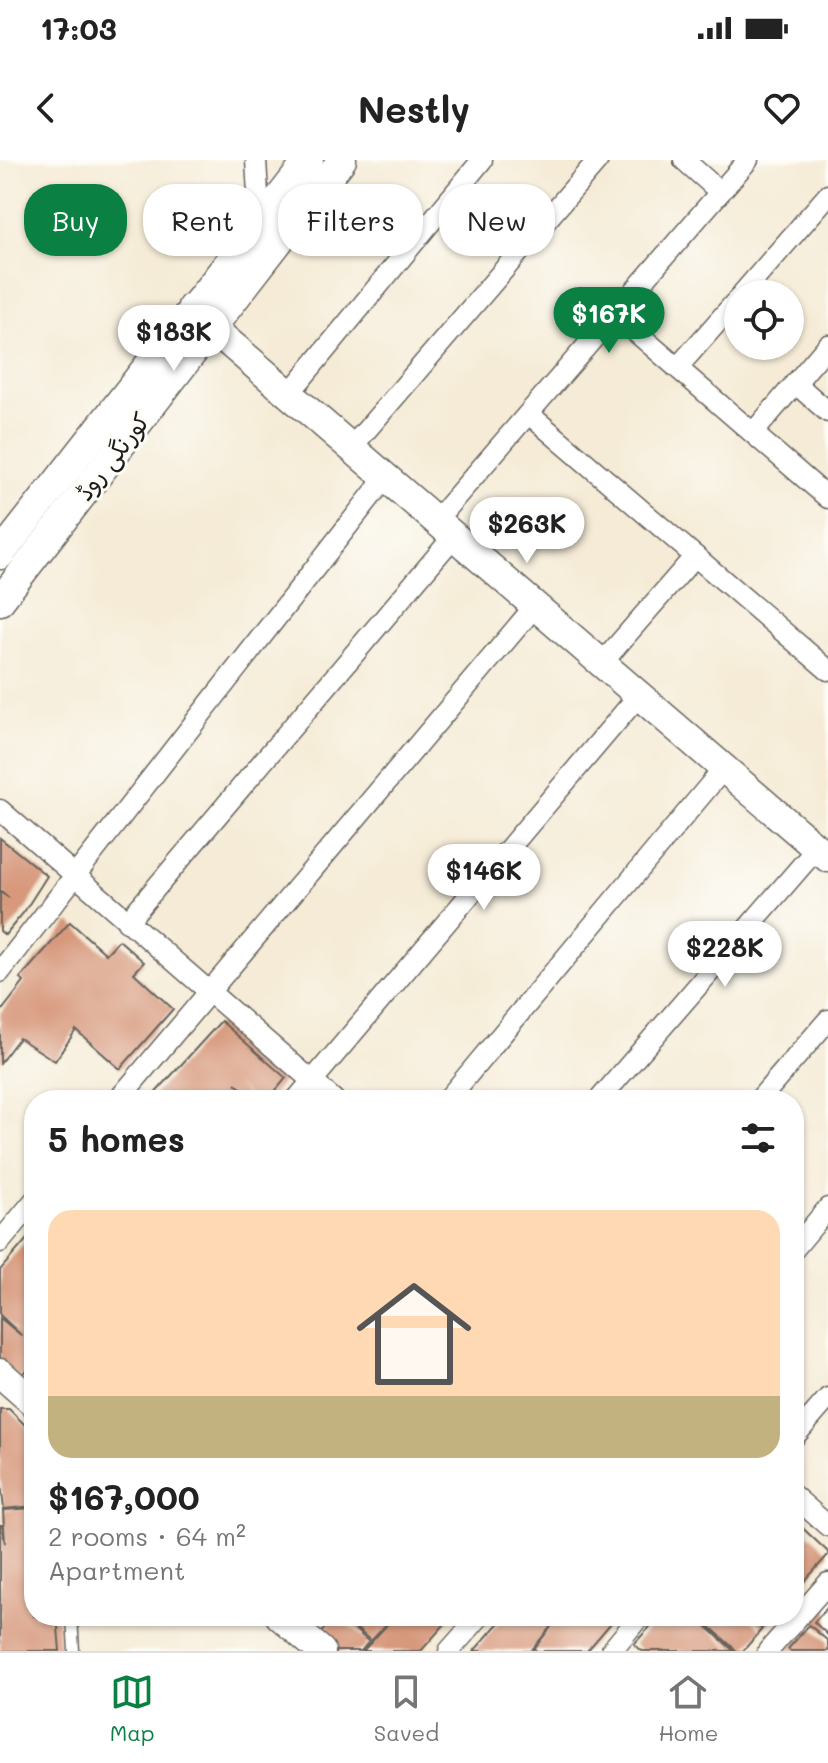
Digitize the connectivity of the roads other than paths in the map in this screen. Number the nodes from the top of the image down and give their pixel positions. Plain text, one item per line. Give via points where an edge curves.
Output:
1 (256, 160) edge
2 (309, 160) edge
3 (342, 160) edge
4 (482, 160) edge
5 (598, 160) edge
6 (684, 160) edge
7 (748, 160) edge
8 (257, 184) edge
9 (720, 192) junction
10 (828, 195) edge
11 (262, 221) edge
12 (262, 242) edge
13 (240, 256) edge
14 (265, 259) junction
15 (754, 280) edge
16 (615, 314) junction
17 (724, 315) edge
18 (202, 317) junction
19 (828, 345) edge
20 (677, 368) junction
21 (795, 383) junction
22 (289, 394) junction
23 (828, 412) edge
24 (529, 414) junction
25 (753, 433) junction
26 (351, 448) junction
27 (386, 477) junction
28 (828, 498) edge
29 (445, 528) junction
30 (0, 555) edge
31 (695, 556) junction
32 (0, 601) edge
33 (535, 606) junction
34 (602, 663) junction
35 (828, 670) edge
36 (639, 695) junction
37 (724, 768) junction
38 (0, 810) edge
39 (823, 853) edge
40 (75, 876) junction
41 (127, 922) junction
42 (0, 972) edge
43 (208, 991) junction
44 (828, 1020) edge
45 (312, 1081) junction
46 (126, 1090) edge
47 (304, 1090) edge
48 (322, 1090) edge
49 (455, 1090) edge
50 (608, 1090) edge
51 (768, 1090) edge
52 (828, 1208) edge
53 (24, 1213) edge
54 (804, 1237) edge
55 (0, 1242) edge
56 (0, 1373) edge
57 (24, 1394) edge
58 (828, 1398) edge
59 (804, 1426) edge
60 (804, 1505) edge
61 (828, 1526) edge
62 (828, 1583) edge
63 (804, 1610) edge
64 (73, 1626) edge
65 (301, 1626) edge
66 (471, 1626) edge
67 (632, 1626) edge
68 (790, 1626) edge
69 (74, 1651) edge
70 (321, 1651) edge
71 (449, 1651) edge
72 (611, 1651) edge
73 (768, 1651) edge

1 - 8 street
2 - 11 main road, کورنگی روڈ
3 - 14 main road, کورنگی روڈ
4 - 22 street
5 - 26 street
6 - 9 street
7 - 9 street
9 - 16 street
10 - 15 street
12 - 14 street
13 - 18 main road, کورنگی روڈ
14 - 18 main road, کورنگی روڈ
16 - 20 street
16 - 24 street
17 - 20 street
18 - 22 main road
18 - 30 main road, کورنگی روڈ
18 - 32 main road, کورنگی روڈ
19 - 21 street
20 - 25 street
21 - 23 street
21 - 25 street
22 - 26 main road
24 - 29 street
24 - 31 street
25 - 28 street
26 - 27 main road
27 - 29 main road
27 - 40 street
29 - 33 main road
29 - 41 street
31 - 34 street
31 - 35 street
33 - 34 main road
33 - 43 street
34 - 36 main road
36 - 37 main road
36 - 45 street
37 - 39 main road
37 - 49 street
38 - 40 street
39 - 50 street
40 - 41 street
40 - 42 street
41 - 43 street
43 - 45 street
43 - 46 street
44 - 51 street
45 - 47 street
45 - 48 street
52 - 54 street
53 - 55 street
56 - 57 main road
58 - 59 street
60 - 61 street
62 - 63 street
64 - 69 lane
65 - 70 main road
66 - 71 street
67 - 72 street
68 - 73 street

